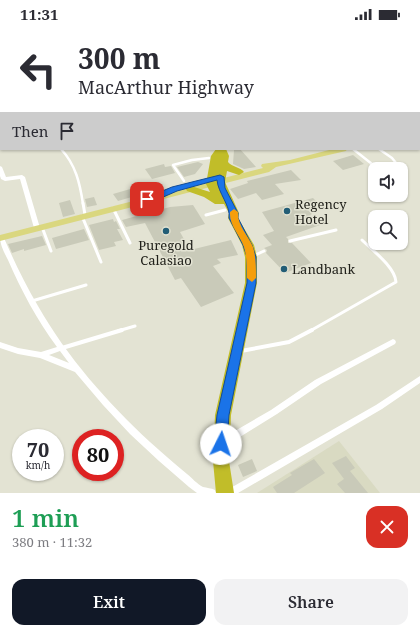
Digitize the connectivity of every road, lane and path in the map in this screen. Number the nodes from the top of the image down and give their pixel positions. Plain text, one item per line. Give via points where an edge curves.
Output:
1 (63, 150) edge
2 (221, 150) edge
3 (339, 150) edge
4 (354, 150) edge
5 (380, 150) edge
6 (209, 158) dead end
7 (223, 163) junction
8 (272, 166) junction
9 (0, 167) edge
10 (239, 172) junction
11 (184, 181) dead end
12 (215, 181) junction
13 (192, 189) junction
14 (158, 197) junction
15 (113, 208) junction
16 (226, 211) junction
17 (206, 215) dead end
18 (83, 216) junction
19 (40, 228) junction
20 (336, 230) dead end
21 (0, 238) edge
22 (362, 240) dead end
23 (290, 241) dead end
24 (130, 243) dead end
25 (51, 251) dead end
26 (264, 251) dead end
27 (251, 257) junction
28 (101, 262) dead end
29 (86, 285) dead end
30 (31, 301) junction
31 (135, 326) dead end
32 (393, 342) dead end
33 (0, 345) edge
34 (61, 348) junction
35 (237, 351) junction
36 (41, 355) junction
37 (76, 369) junction
38 (420, 378) edge
39 (221, 444) junction
40 (212, 493) edge
41 (225, 493) edge
42 (230, 493) edge

1 - 18 lane via 74,167 80,185
2 - 7 highway via 224,156
2 - 12 highway via 216,156
3 - 8 main road
4 - 5 lane via 377,168 395,165 392,158
6 - 11 lane via 173,165
7 - 10 highway
7 - 12 highway
8 - 10 main road
8 - 12 main road via 266,170
9 - 19 street via 5,179 22,177
10 - 12 main road
12 - 13 main road
12 - 14 main road via 174,189
12 - 16 highway
12 - 16 highway via 234,213
13 - 14 main road
13 - 16 highway via 208,195
14 - 15 main road
15 - 18 main road
15 - 24 lane
16 - 17 lane
16 - 27 highway via 248,245
18 - 19 main road
18 - 28 lane
19 - 21 main road
19 - 25 lane
20 - 23 lane
21 - 30 street
22 - 35 lane via 396,276 396,282 289,342
26 - 27 lane
27 - 35 highway via 252,283
29 - 30 lane
30 - 34 street
31 - 34 lane
32 - 39 street via 318,382
33 - 36 street
34 - 36 street
34 - 37 street
35 - 39 highway via 223,415
36 - 37 street
37 - 40 street via 129,429 192,484 202,491
38 - 42 street via 379,407
39 - 41 highway

